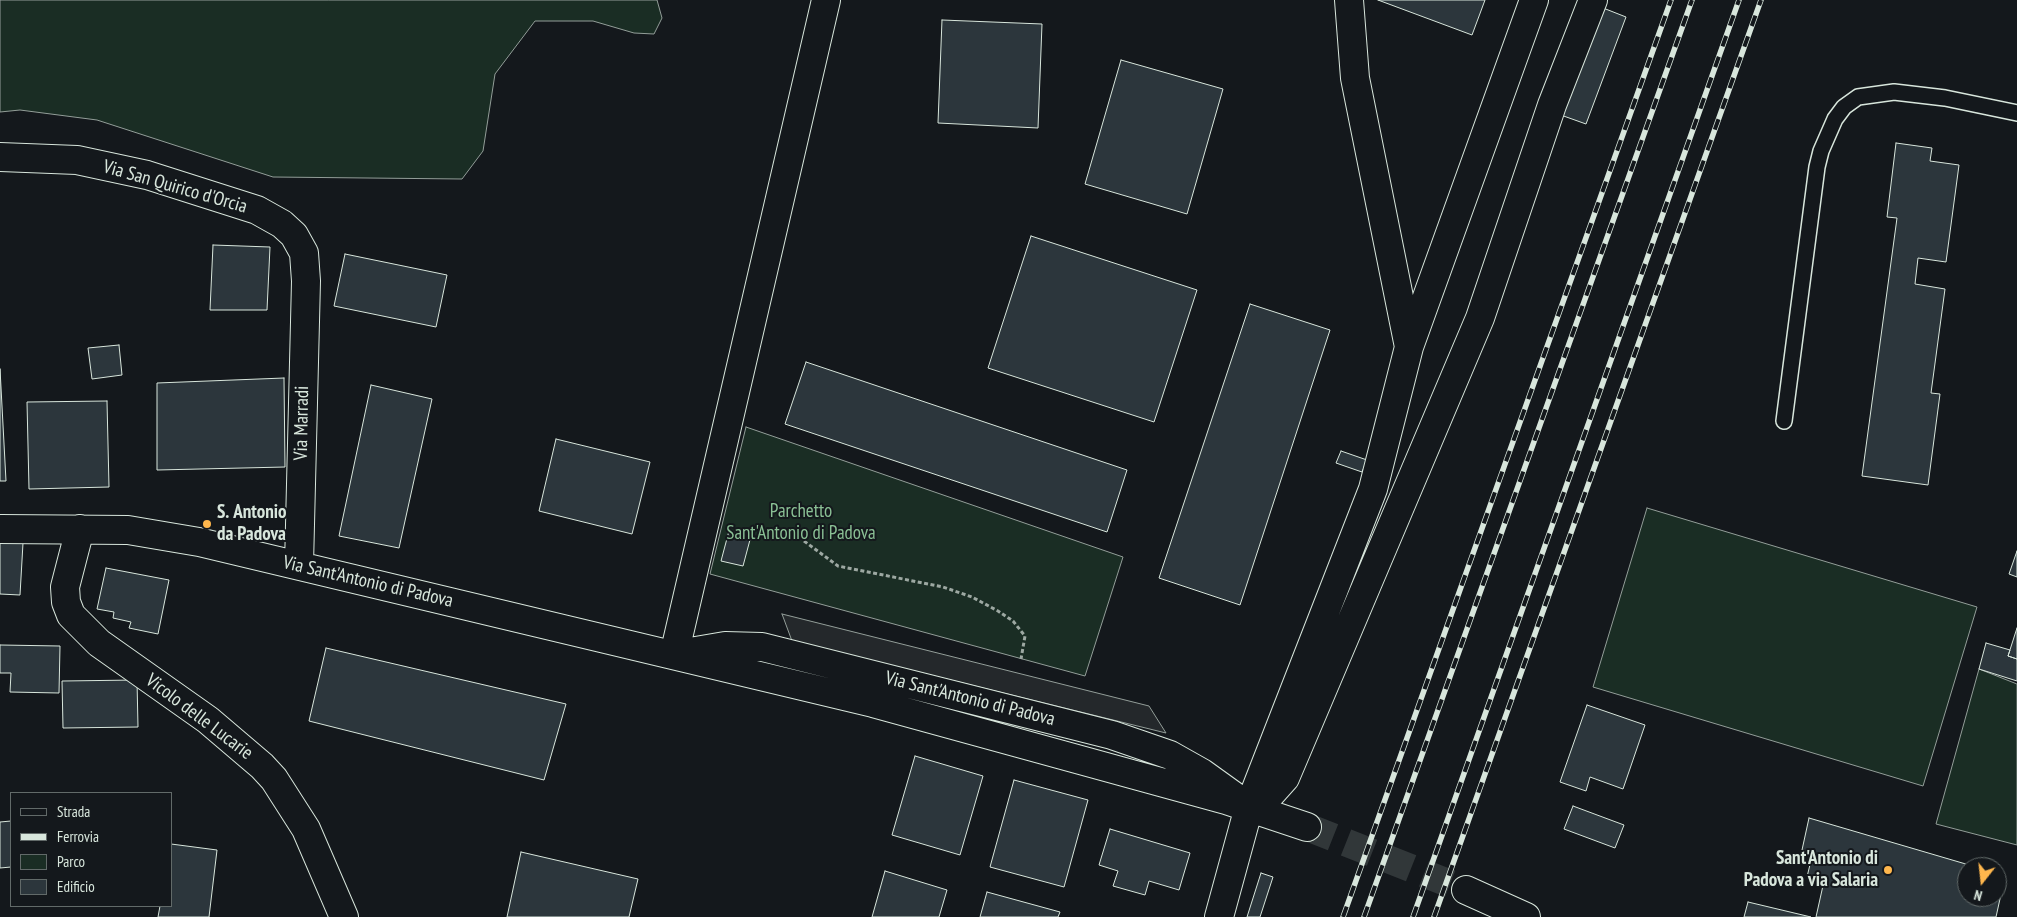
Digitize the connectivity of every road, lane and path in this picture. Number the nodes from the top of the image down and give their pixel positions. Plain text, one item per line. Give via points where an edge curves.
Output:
1 (826, 0) edge
2 (1349, 0) edge
3 (1534, 0) edge
4 (1592, 0) edge
5 (2017, 113) edge
6 (0, 157) edge
7 (306, 281) joint
8 (1410, 347) junction
9 (1784, 421) dead end
10 (0, 529) edge
11 (80, 529) junction
12 (804, 541) dead end
13 (299, 565) junction
14 (674, 655) junction
15 (1021, 659) dead end
16 (1249, 807) junction
17 (1307, 827) tunnel mouth
18 (1466, 890) tunnel mouth
19 (344, 917) edge
20 (1219, 917) edge
21 (1526, 917) edge

1 - 14 street
2 - 8 street via 1355,78
3 - 8 street
4 - 16 street via 1552,105 1480,318 1285,778 1268,797
5 - 9 lane via 1945,98 1894,92 1858,97 1844,106 1835,119 1817,167
6 - 7 street, Via San Quirico d'Orcia via 58,158 106,165 166,180 257,210 294,235 304,253
7 - 13 street, Via Marradi
8 - 16 street via 1373,489
10 - 11 street, Via Sant'Antonio di Padova
11 - 13 street, Via Sant'Antonio di Padova via 128,530 174,537
11 - 19 street, Vicolo delle Lucarie via 65,587 70,615 99,643 208,720 274,779 306,829
12 - 15 path via 838,566 944,587 998,611 1014,621 1025,636
13 - 14 street, Via Sant'Antonio di Padova
14 - 16 street, Via Sant'Antonio di Padova via 914,713
16 - 17 street, Via Sant'Antonio di Padova
16 - 20 street
18 - 21 street

